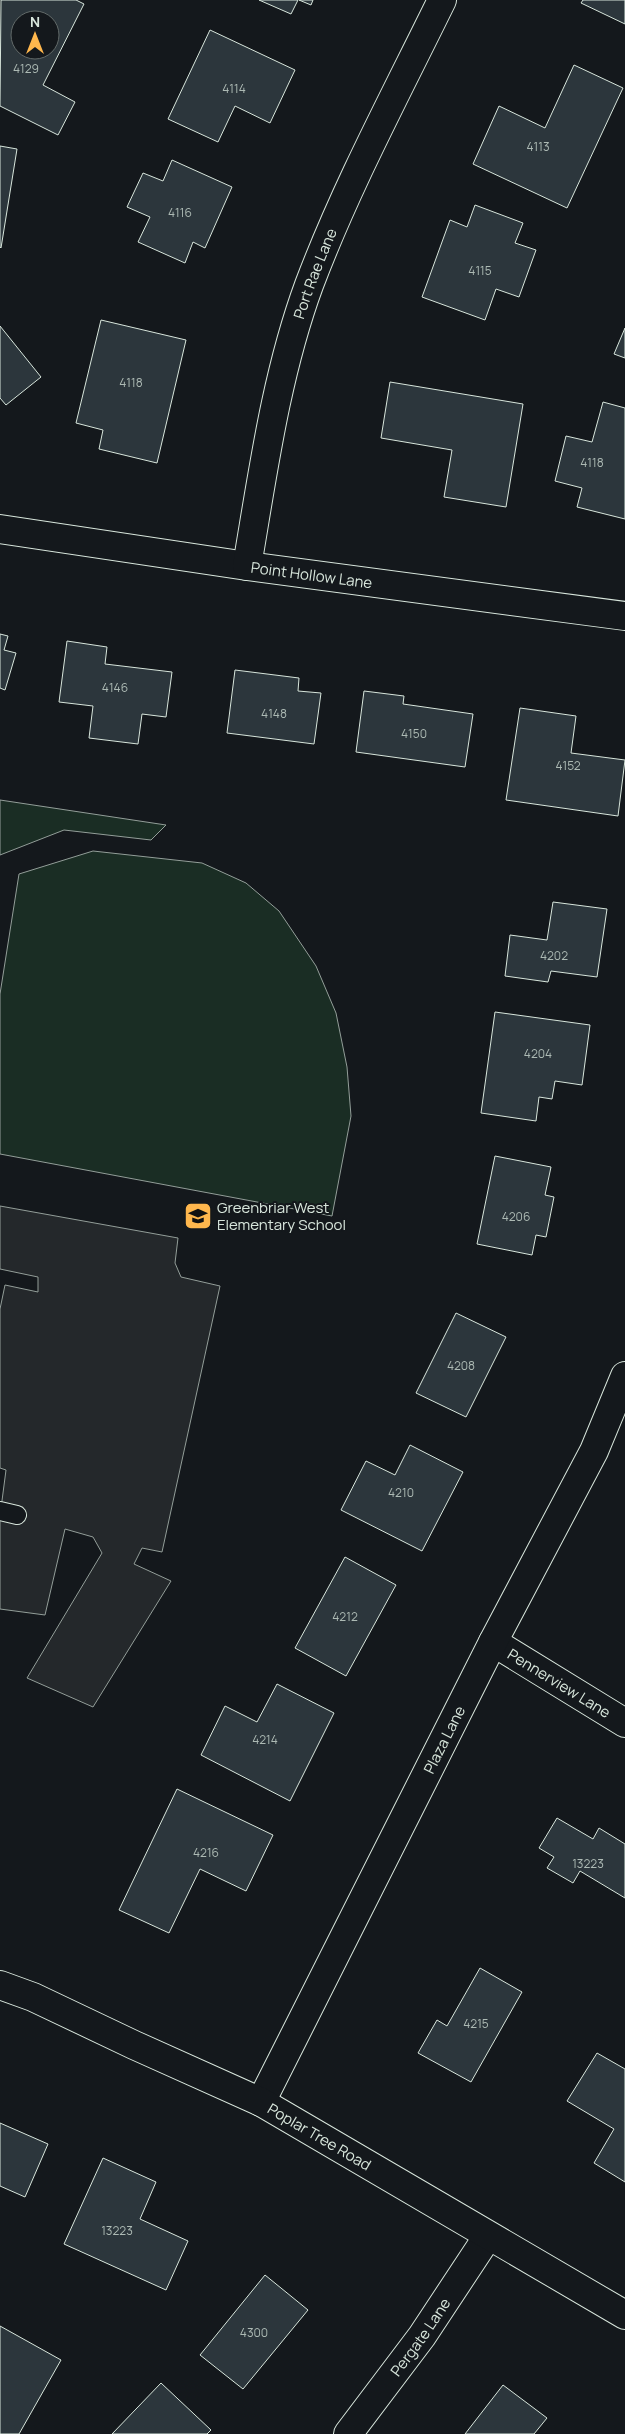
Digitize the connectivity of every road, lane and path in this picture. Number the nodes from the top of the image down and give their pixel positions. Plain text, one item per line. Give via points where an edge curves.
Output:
1 (442, 0) edge
2 (0, 529) edge
3 (247, 566) junction
4 (625, 616) edge
5 (625, 1376) edge
6 (0, 1511) edge
7 (17, 1515) dead end
8 (493, 1642) junction
9 (625, 1723) edge
10 (0, 1985) edge
11 (261, 2102) junction
12 (488, 2236) junction
13 (625, 2315) edge
14 (348, 2434) edge

1 - 3 street, Port Rae Lane via 349,188 309,286 279,387
2 - 3 street, Point Hollow Lane
3 - 4 street, Point Hollow Lane
5 - 8 street, Plaza Lane via 594,1451
6 - 7 lane
8 - 9 street, Pennerview Lane
8 - 11 street, Plaza Lane
10 - 11 street, Poplar Tree Road via 33,1997
11 - 12 street, Poplar Tree Road
12 - 13 street, Poplar Tree Road
12 - 14 street, Pergate Lane via 422,2336

